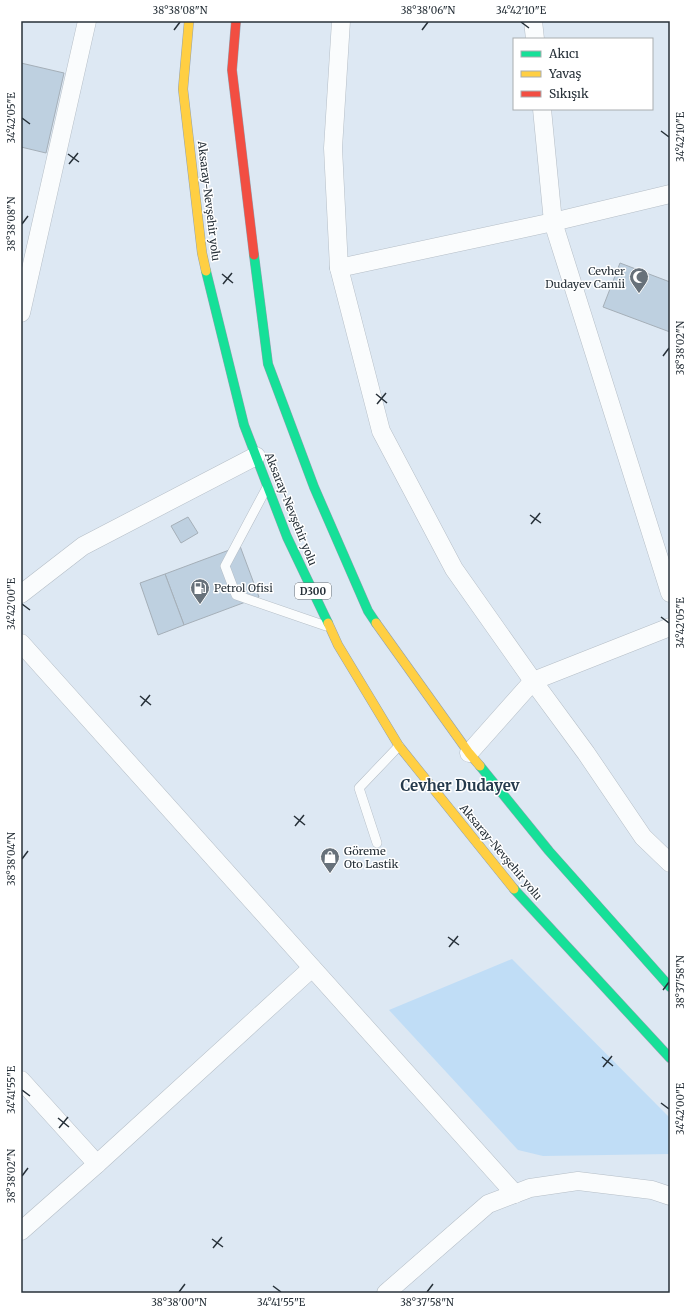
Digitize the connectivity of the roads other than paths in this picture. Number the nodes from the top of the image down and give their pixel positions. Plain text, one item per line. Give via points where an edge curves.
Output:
1 (87, 21) edge
2 (189, 21) edge
3 (236, 21) edge
4 (341, 21) edge
5 (533, 21) edge
6 (535, 38) edge
7 (542, 110) edge
8 (670, 194) edge
9 (553, 222) junction
10 (339, 268) junction
11 (21, 313) edge
12 (256, 456) junction
13 (268, 486) junction
14 (670, 593) edge
15 (21, 594) edge
16 (670, 626) edge
17 (330, 628) junction
18 (21, 643) edge
19 (533, 681) junction
20 (399, 746) junction
21 (469, 752) junction
22 (377, 843) dead end
23 (670, 863) edge
24 (312, 968) junction
25 (670, 987) edge
26 (670, 1058) edge
27 (21, 1080) edge
28 (97, 1164) junction
29 (515, 1194) junction
30 (670, 1196) edge
31 (21, 1231) edge
32 (386, 1293) edge

1 - 11 street
2 - 12 highway, Aksaray-Nevşehir yolu / D300 via 183,89 202,253 244,425
3 - 21 highway via 232,70 268,364 314,487 368,611
4 - 10 street via 333,148
5 - 6 street
7 - 9 street
8 - 9 street
9 - 10 street
9 - 14 street
10 - 19 street via 381,431 454,569
12 - 13 highway, Aksaray-Nevşehir yolu / D300
12 - 15 street via 83,546
13 - 17 highway, Aksaray-Nevşehir yolu / D300 via 287,536
13 - 17 lane via 225,566 236,595
16 - 19 street
17 - 20 highway, Aksaray-Nevşehir yolu / D300
18 - 24 street
19 - 21 street
19 - 23 street via 586,752 643,838
20 - 22 lane via 359,788
20 - 26 highway, Aksaray-Nevşehir yolu / D300 via 511,886
21 - 25 highway via 549,851
24 - 28 street
24 - 29 street
27 - 28 street
28 - 31 street
29 - 30 street via 530,1188 578,1181 652,1190
29 - 32 street via 488,1204

